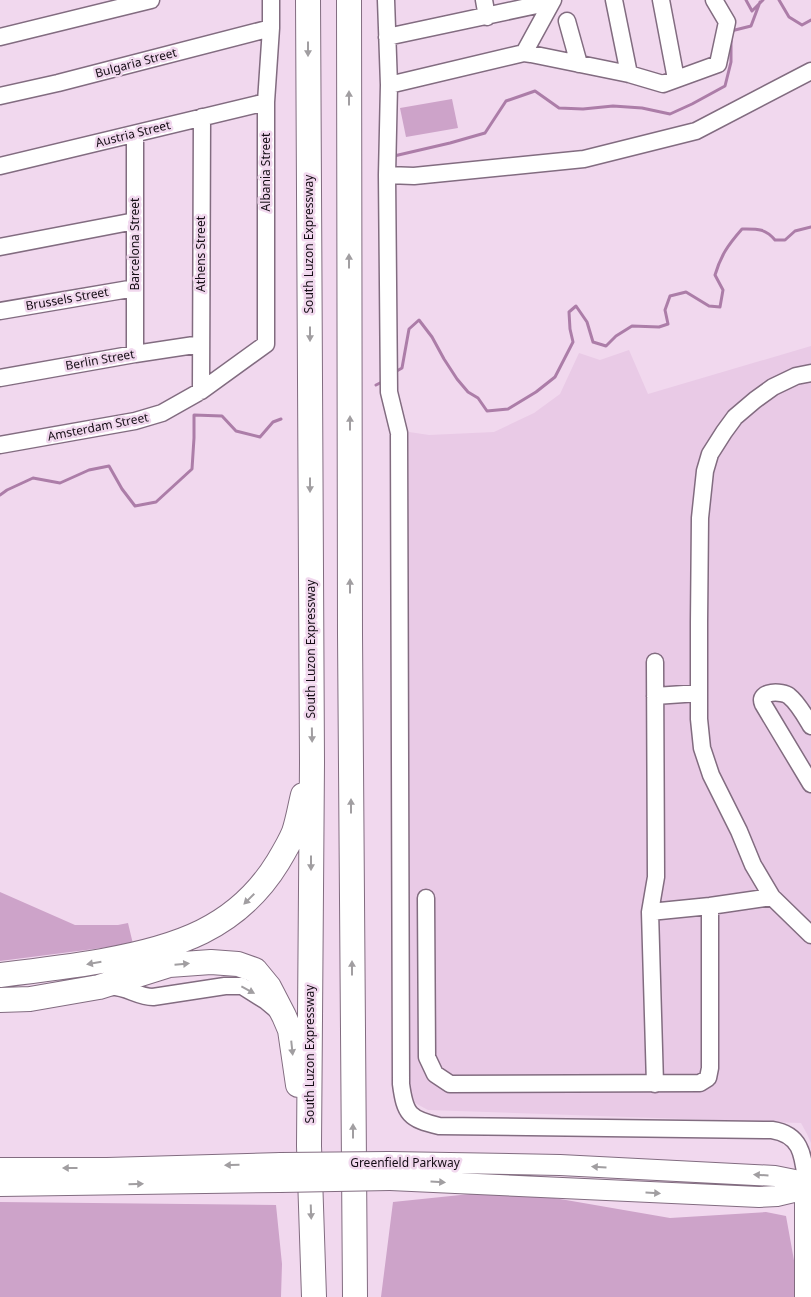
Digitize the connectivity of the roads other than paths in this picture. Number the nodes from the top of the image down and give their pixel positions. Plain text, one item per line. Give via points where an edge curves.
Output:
1 (151, 0) edge
2 (271, 0) edge
3 (308, 0) edge
4 (349, 0) edge
5 (386, 0) edge
6 (484, 0) edge
7 (614, 0) edge
8 (661, 0) edge
9 (714, 0) edge
10 (552, 1) edge
11 (487, 16) junction
12 (567, 21) dead end
13 (271, 28) junction
14 (0, 37) edge
15 (387, 37) junction
16 (524, 54) junction
17 (579, 64) junction
18 (811, 71) edge
19 (629, 74) junction
20 (676, 79) junction
21 (389, 85) junction
22 (0, 96) edge
23 (266, 102) junction
24 (202, 117) junction
25 (135, 134) junction
26 (0, 166) edge
27 (387, 175) junction
28 (135, 221) junction
29 (0, 247) edge
30 (135, 288) junction
31 (0, 311) edge
32 (201, 344) junction
33 (266, 344) joint
34 (134, 354) junction
35 (811, 373) edge
36 (0, 378) edge
37 (201, 392) junction
38 (0, 445) edge
39 (655, 662) dead end
40 (699, 693) junction
41 (655, 696) junction
42 (811, 726) edge
43 (312, 762) junction
44 (806, 764) edge
45 (811, 784) edge
46 (772, 897) junction
47 (426, 898) dead end
48 (710, 906) junction
49 (650, 912) junction
50 (811, 935) edge
51 (0, 975) edge
52 (0, 1000) edge
53 (655, 1084) junction
54 (309, 1146) junction
55 (0, 1168) edge
56 (280, 1173) junction
57 (0, 1186) edge
58 (809, 1188) edge
59 (354, 1250) junction
60 (314, 1297) edge
61 (354, 1297) edge
62 (365, 1297) edge
63 (807, 1297) edge

1 - 14 street
2 - 13 street, Albania Street
3 -> 43 highway, South Luzon Expressway
59 -> 4 highway
5 - 15 street
6 - 11 street
7 - 19 street
8 - 20 street
9 - 20 street via 727,22 718,64
10 - 11 street
10 - 16 street
11 - 15 street
12 - 17 street
13 - 22 street, Bulgaria Street
13 - 23 street, Albania Street
15 - 21 street
16 - 17 street
16 - 21 street
17 - 19 street
18 - 27 street via 696,131 584,159 414,176
19 - 20 street via 663,84
21 - 27 street
23 - 24 street, Austria Street
23 - 33 street, Albania Street
24 - 25 street, Austria Street
24 - 32 street, Athens Street
25 - 26 street, Austria Street
25 - 28 street, Barcelona Street
27 - 58 street via 389,392 399,433 401,1084 405,1105 410,1115 421,1122 439,1126 772,1130 799,1146
28 - 29 street
28 - 30 street, Barcelona Street
30 - 31 street, Brussels Street
30 - 34 street, Barcelona Street
32 - 34 street, Berlin Street
32 - 37 street, Athens Street
33 - 37 street, Amsterdam Street
34 - 36 street, Berlin Street
35 - 40 street via 773,387 755,400 735,417 710,454 700,518
37 - 38 street, Amsterdam Street via 162,413 135,421
39 - 41 street
40 - 41 street
40 - 46 street via 702,748 711,775 753,865
41 - 49 street via 656,877
42 - 44 street via 789,696 764,694 762,697 762,704
43 -> 51 highway via 294,832 258,890 231,916 204,932 151,951 57,969
43 -> 54 highway, South Luzon Expressway
44 - 45 street
46 - 48 street
46 - 50 street
47 - 53 street via 427,1057 435,1074 450,1084
48 - 49 street
48 - 53 street via 708,1078 700,1083
49 - 53 street
52 -> 54 highway via 30,999 98,987 169,965 211,962 238,964 256,970 269,987 290,1030
54 -> 60 highway, South Luzon Expressway
56 -> 55 main road, Greenfield Parkway
57 -> 56 main road, Greenfield Parkway
56 - 58 main road, Greenfield Parkway, bridge via 389,1171 759,1197
58 - 63 highway
59 - 61 highway
59 - 62 highway

